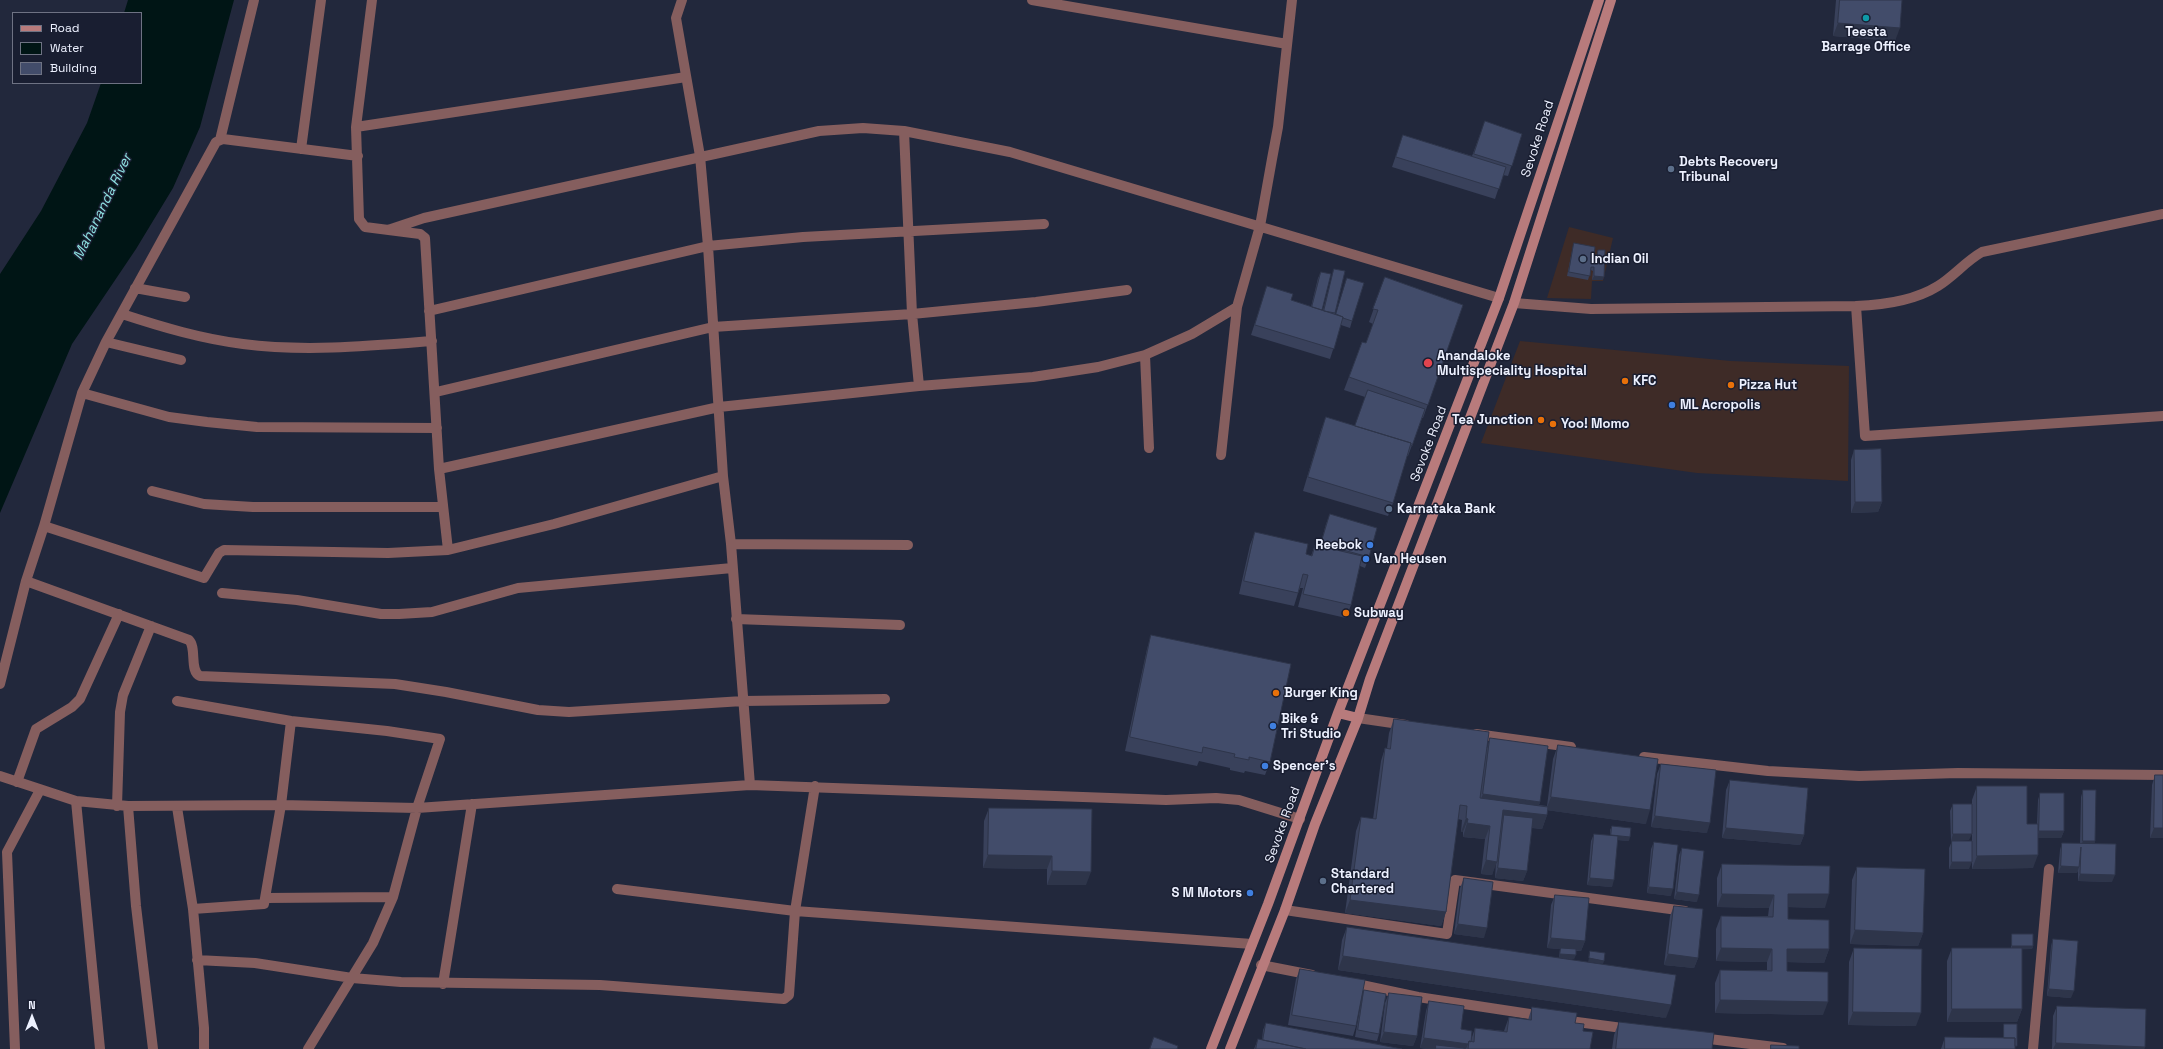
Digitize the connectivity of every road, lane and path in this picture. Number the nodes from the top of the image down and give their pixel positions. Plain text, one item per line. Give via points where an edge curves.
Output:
1 (254, 0) edge
2 (321, 0) edge
3 (372, 0) edge
4 (682, 0) edge
5 (1034, 0) edge
6 (1292, 0) edge
7 (1598, 0) edge
8 (1611, 0) edge
9 (1287, 44) junction
10 (686, 77) junction
11 (356, 127) junction
12 (904, 131) junction
13 (220, 140) junction
14 (301, 149) junction
15 (358, 156) junction
16 (700, 156) junction
17 (2163, 214) edge
18 (1044, 224) dead end
19 (1260, 226) junction
20 (388, 230) junction
21 (908, 232) junction
22 (708, 246) junction
23 (135, 288) junction
24 (1127, 290) dead end
25 (185, 297) dead end
26 (1499, 298) junction
27 (1514, 303) junction
28 (1856, 306) junction
29 (1237, 307) junction
30 (429, 311) junction
31 (122, 314) junction
32 (912, 314) junction
33 (713, 327) junction
34 (432, 341) junction
35 (106, 342) junction
36 (1145, 355) junction
37 (181, 360) dead end
38 (919, 386) junction
39 (436, 392) junction
40 (82, 393) junction
41 (719, 407) junction
42 (2163, 416) edge
43 (437, 428) junction
44 (1149, 448) dead end
45 (1221, 455) dead end
46 (439, 469) junction
47 (723, 476) junction
48 (152, 491) dead end
49 (442, 507) junction
50 (44, 526) junction
51 (731, 544) junction
52 (908, 545) dead end
53 (448, 550) junction
54 (732, 568) junction
55 (26, 581) junction
56 (222, 593) dead end
57 (118, 614) junction
58 (736, 619) junction
59 (900, 624) dead end
60 (151, 626) junction
61 (1353, 675) junction
62 (1370, 679) junction
63 (0, 684) edge
64 (884, 699) dead end
65 (177, 701) dead end
66 (743, 701) junction
67 (1338, 713) junction
68 (1358, 718) junction
69 (291, 721) junction
70 (1420, 727) edge
71 (1467, 733) edge
72 (1584, 749) edge
73 (1631, 755) edge
74 (2163, 775) edge
75 (0, 776) edge
76 (17, 782) junction
77 (750, 785) junction
78 (815, 786) junction
79 (40, 790) junction
80 (76, 801) junction
81 (472, 804) junction
82 (281, 805) junction
83 (117, 806) junction
84 (128, 806) junction
85 (177, 807) junction
86 (417, 808) junction
87 (1300, 819) junction
88 (3, 854) edge
89 (2049, 869) dead end
90 (617, 890) dead end
91 (393, 897) junction
92 (266, 898) junction
93 (193, 909) junction
94 (1285, 910) junction
95 (795, 911) junction
96 (1698, 913) edge
97 (1252, 944) junction
98 (197, 960) junction
99 (1261, 965) junction
100 (352, 978) junction
101 (1324, 978) edge
102 (1340, 981) edge
103 (443, 984) junction
104 (1642, 1030) edge
105 (1688, 1036) edge
106 (15, 1049) edge
107 (100, 1049) edge
108 (153, 1049) edge
109 (204, 1049) edge
110 (308, 1049) edge
111 (1211, 1049) edge
112 (1230, 1049) edge
113 (1788, 1049) edge
114 (2033, 1049) edge

1 - 13 street
2 - 14 street
3 - 11 street
4 - 10 street via 676,18
5 - 9 street
6 - 9 street
7 - 26 main road, Sevoke Road
8 - 27 main road, Sevoke Road
9 - 19 street via 1278,127
10 - 11 street
10 - 16 street
11 - 15 street
12 - 16 street via 863,128 819,131
12 - 19 street via 1010,152
12 - 21 street
13 - 14 street
13 - 23 street via 216,142
14 - 15 street
15 - 20 street via 361,223 365,227
16 - 20 street via 424,218
16 - 22 street
17 - 28 street via 1982,252 1967,261 1939,286 1923,293 1890,303
18 - 21 street
19 - 26 street
19 - 29 street
20 - 30 street via 420,234 425,238
21 - 22 street
21 - 32 street
22 - 30 street
22 - 33 street
23 - 25 street
23 - 31 street
24 - 32 street
26 - 27 main road
26 - 61 main road, Sevoke Road
27 - 28 street via 1591,309
27 - 62 main road, Sevoke Road
28 - 42 street via 1865,436
29 - 36 street via 1192,334
29 - 45 street
30 - 34 street
31 - 34 street via 172,330 244,344 298,347 367,346
31 - 35 street
32 - 33 street
32 - 38 street
33 - 39 street
33 - 41 street
34 - 39 street
35 - 37 street
35 - 40 street
36 - 38 street via 1098,367 1033,377
36 - 44 street
38 - 41 street
39 - 43 street
40 - 43 street via 169,417 257,427
40 - 50 street
41 - 46 street
41 - 47 street
43 - 46 street
46 - 49 street
47 - 51 street
47 - 53 street via 554,524
48 - 49 street via 204,504 253,507
49 - 53 street
50 - 53 street via 201,578 207,576 219,553 224,550 388,553
50 - 55 street
51 - 52 street
51 - 54 street
54 - 56 street via 518,588 432,612 406,614 381,614 297,600
54 - 58 street
55 - 57 street
55 - 63 street
57 - 60 street
57 - 76 street via 80,699 72,707 36,729
58 - 59 street
58 - 66 street
60 - 66 street via 192,642 196,672 200,676 394,684 538,710 568,712
60 - 83 street via 122,695
61 - 62 main road
61 - 67 main road, Sevoke Road
62 - 68 main road, Sevoke Road
64 - 66 street
65 - 69 street
66 - 77 street
67 - 68 main road
67 - 87 main road, Sevoke Road
68 - 70 street
68 - 94 main road, Sevoke Road via 1315,824
69 - 82 street
69 - 86 street via 438,738 440,744
71 - 72 street
73 - 74 street via 1768,771 1859,776 1958,773
75 - 76 street
76 - 79 street
77 - 78 street
77 - 81 street
78 - 87 street via 1166,800 1216,798 1239,800
78 - 95 street
79 - 80 street
79 - 88 street
80 - 83 street
80 - 107 street
81 - 86 street
81 - 103 street
82 - 85 street
82 - 86 street
82 - 92 street
83 - 84 street
84 - 85 street
84 - 108 street via 136,906
85 - 93 street
86 - 91 street
87 - 97 main road, Sevoke Road
88 - 106 street
89 - 114 street
90 - 95 street
91 - 92 street
91 - 100 street via 373,944
92 - 93 street via 262,905
93 - 98 street
94 - 96 street via 1447,934 1455,880
94 - 99 main road, Sevoke Road
95 - 97 street
95 - 103 street via 789,995 784,999 600,985
97 - 111 main road, Sevoke Road
98 - 100 street via 254,963
98 - 109 street
99 - 101 street
99 - 112 main road, Sevoke Road
100 - 103 street
100 - 110 street
102 - 104 street via 1418,997
105 - 113 street

